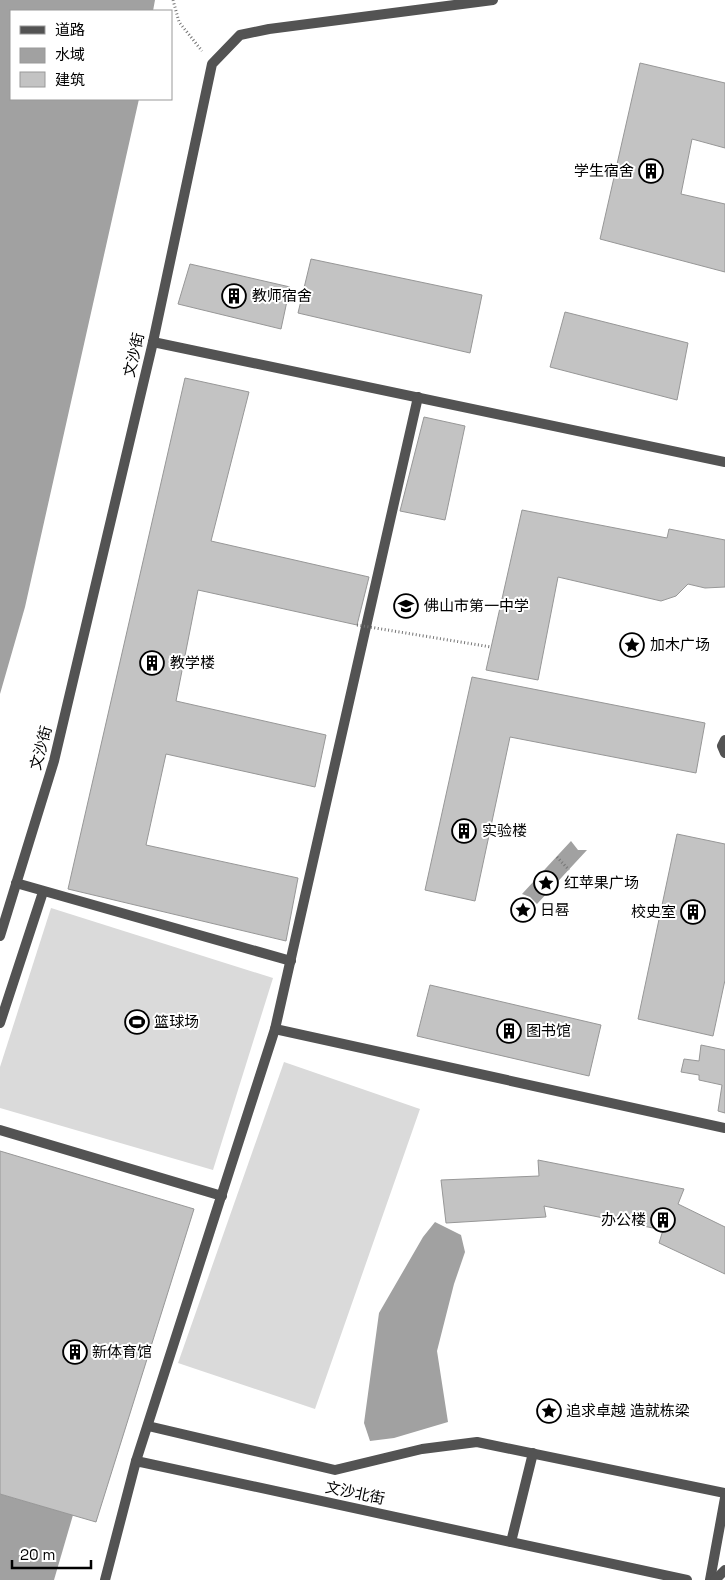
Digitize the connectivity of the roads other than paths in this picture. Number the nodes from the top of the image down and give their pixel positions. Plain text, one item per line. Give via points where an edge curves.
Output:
1 (493, 0) edge
2 (153, 342) junction
3 (418, 396) junction
4 (725, 462) edge
5 (725, 740) edge
6 (725, 753) edge
7 (16, 883) junction
8 (43, 892) junction
9 (0, 936) edge
10 (291, 961) junction
11 (0, 1023) edge
12 (275, 1029) junction
13 (725, 1128) edge
14 (0, 1130) edge
15 (222, 1196) junction
16 (148, 1426) junction
17 (533, 1453) junction
18 (136, 1461) junction
19 (725, 1493) edge
20 (725, 1498) edge
21 (511, 1542) junction
22 (725, 1570) edge
23 (105, 1580) edge
24 (687, 1580) edge
25 (710, 1580) edge
26 (714, 1580) edge

1 - 2 street, 文沙街 via 269,28 240,35 212,64
2 - 3 street
2 - 7 street, 文沙街 via 54,761
3 - 4 street
3 - 10 street
5 - 6 street via 722,746
7 - 8 street
7 - 9 street, 文沙街
8 - 10 street
8 - 11 street
10 - 12 street
12 - 13 street
12 - 15 street
14 - 15 street
15 - 16 street
16 - 17 street via 336,1470 422,1449 477,1442
16 - 18 street
17 - 19 street
17 - 21 street
18 - 21 street, 文沙北街
18 - 23 street
20 - 25 street
21 - 24 street, 文沙北街
22 - 26 street

